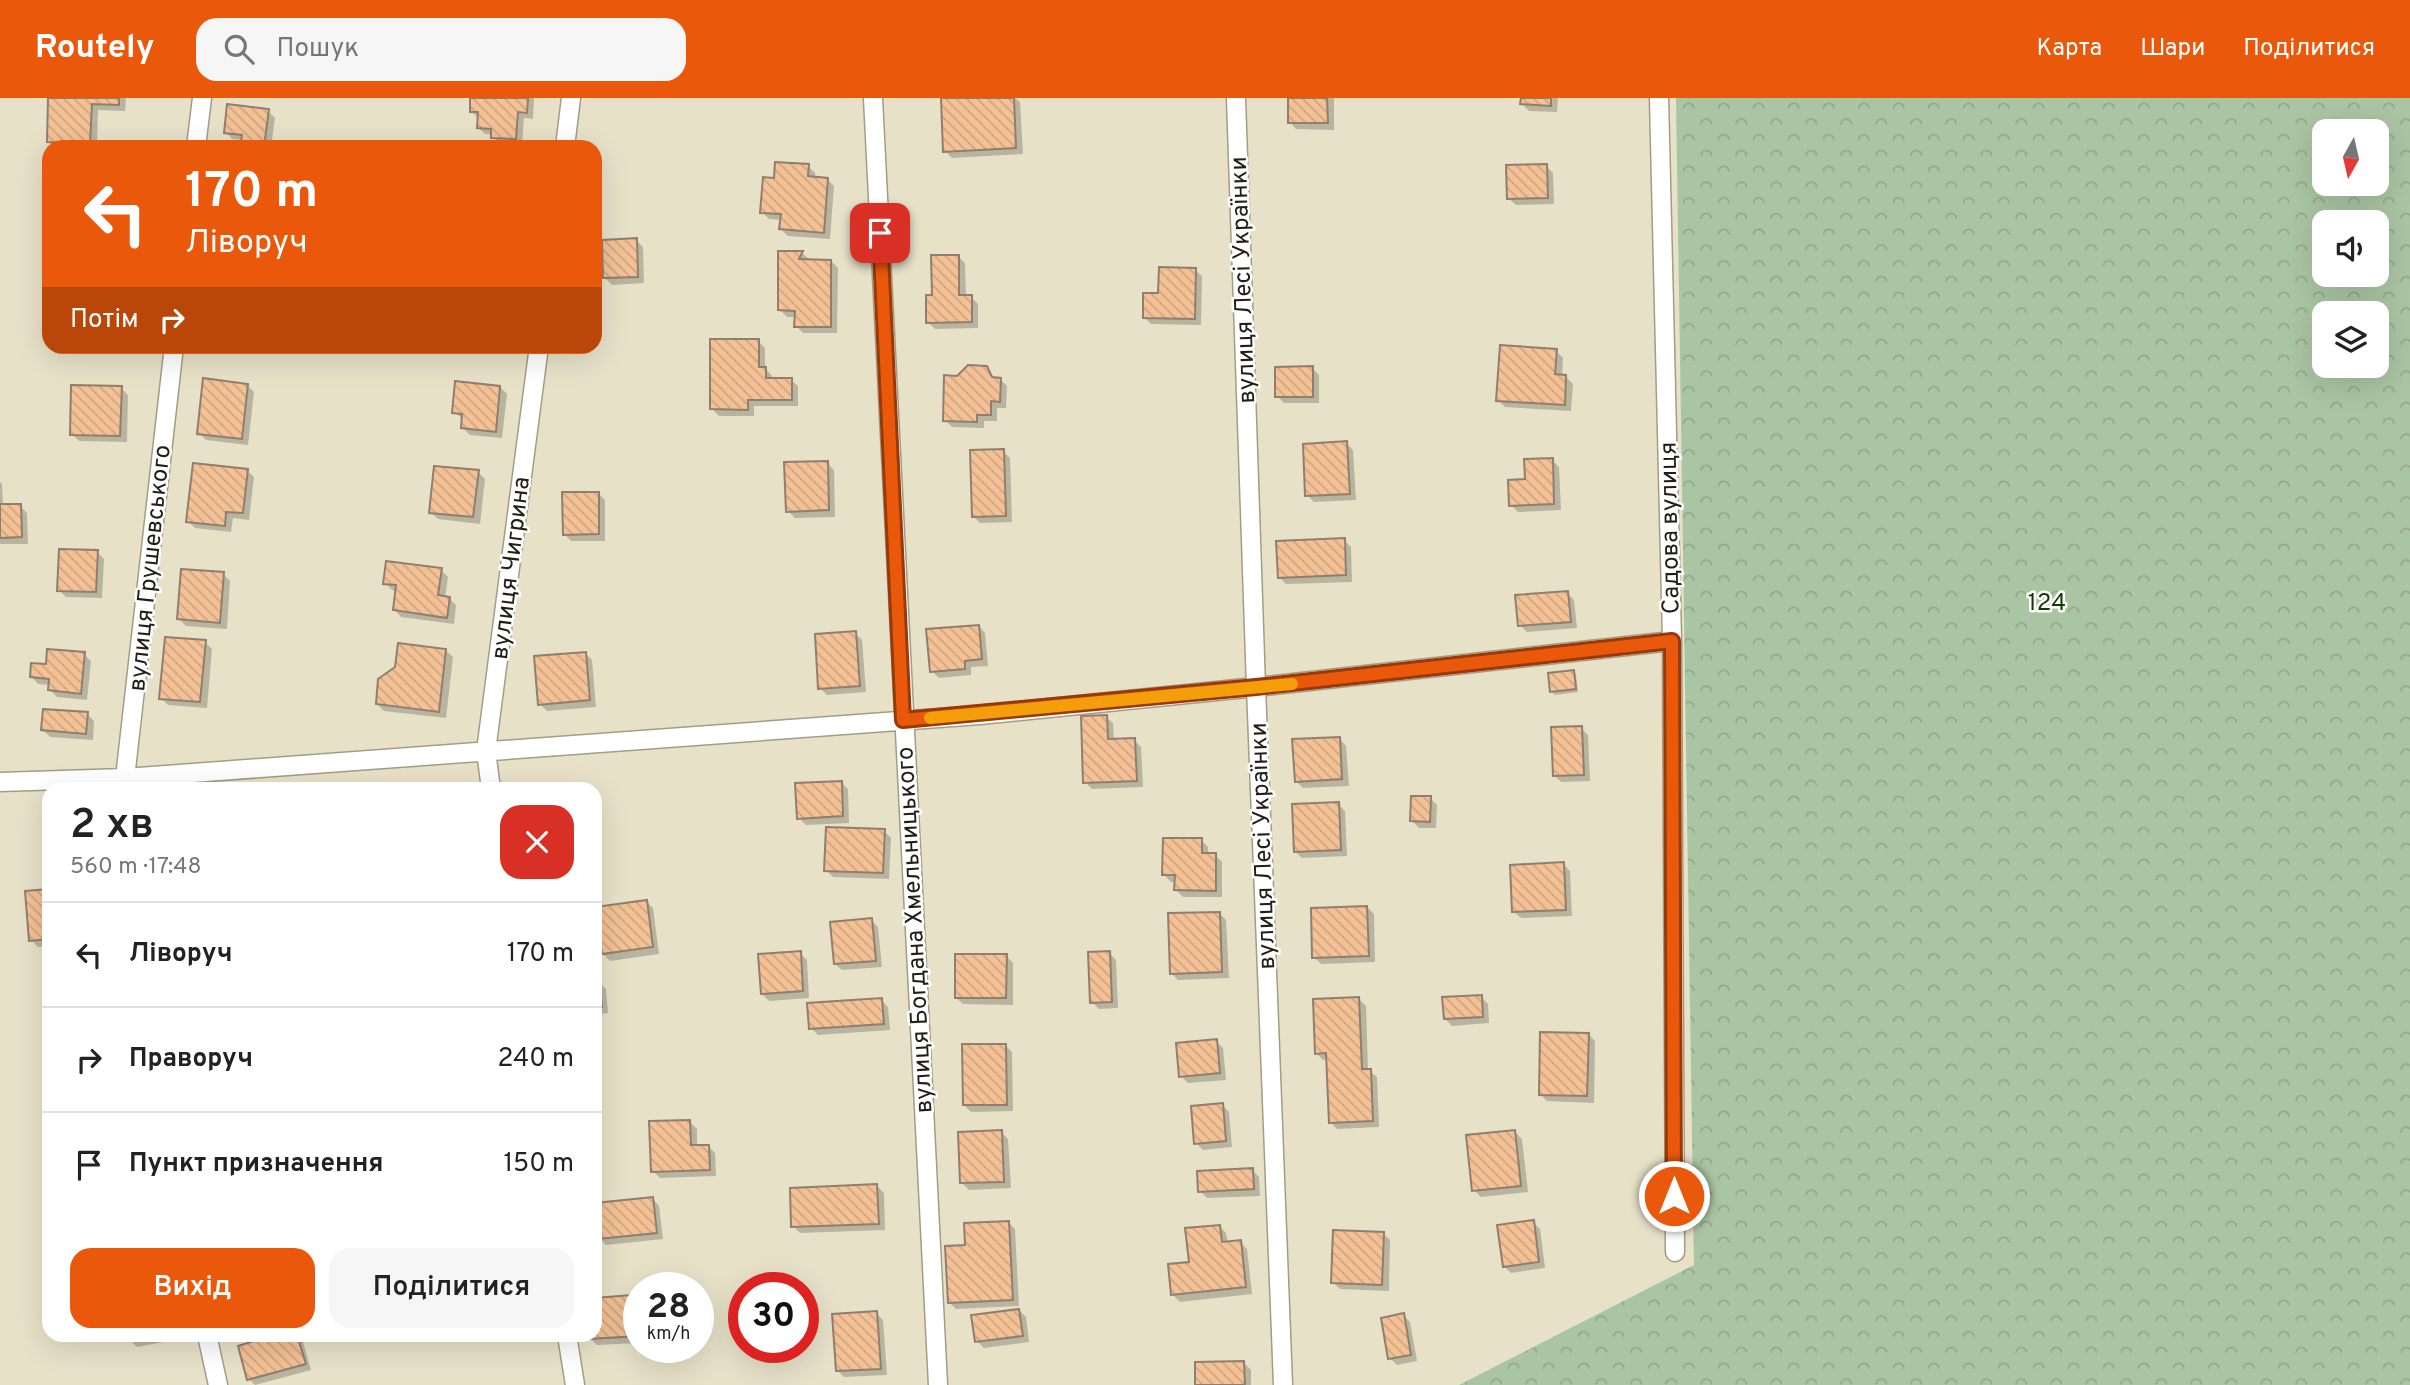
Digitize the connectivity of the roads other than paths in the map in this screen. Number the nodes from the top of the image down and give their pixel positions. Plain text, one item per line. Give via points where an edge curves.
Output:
1 (202, 98) edge
2 (571, 98) edge
3 (873, 98) edge
4 (1236, 98) edge
5 (1659, 98) edge
6 (197, 140) edge
7 (566, 140) edge
8 (173, 354) edge
9 (538, 354) edge
10 (1672, 641) junction
11 (1256, 687) junction
12 (903, 720) junction
13 (486, 751) junction
14 (0, 782) edge
15 (42, 782) edge
16 (126, 782) edge
17 (137, 782) edge
18 (490, 782) edge
19 (1675, 1252) dead end
20 (209, 1342) edge
21 (568, 1342) edge
22 (218, 1385) edge
23 (575, 1385) edge
24 (938, 1385) edge
25 (1283, 1385) edge

1 - 6 street
2 - 7 street
3 - 12 street, вулиця Богдана Хмельницького
4 - 11 street, вулиця Лесі Українки
5 - 10 street, Садова вулиця
8 - 16 street, вулиця Грушевського
9 - 13 street, вулиця Чигрина
10 - 11 street
10 - 19 street, Садова вулиця
11 - 12 street
11 - 25 street, вулиця Лесі Українки
12 - 13 street
12 - 24 street, вулиця Богдана Хмельницького
13 - 17 street
13 - 18 street, вулиця Чигрина
14 - 15 street
20 - 22 street
21 - 23 street

